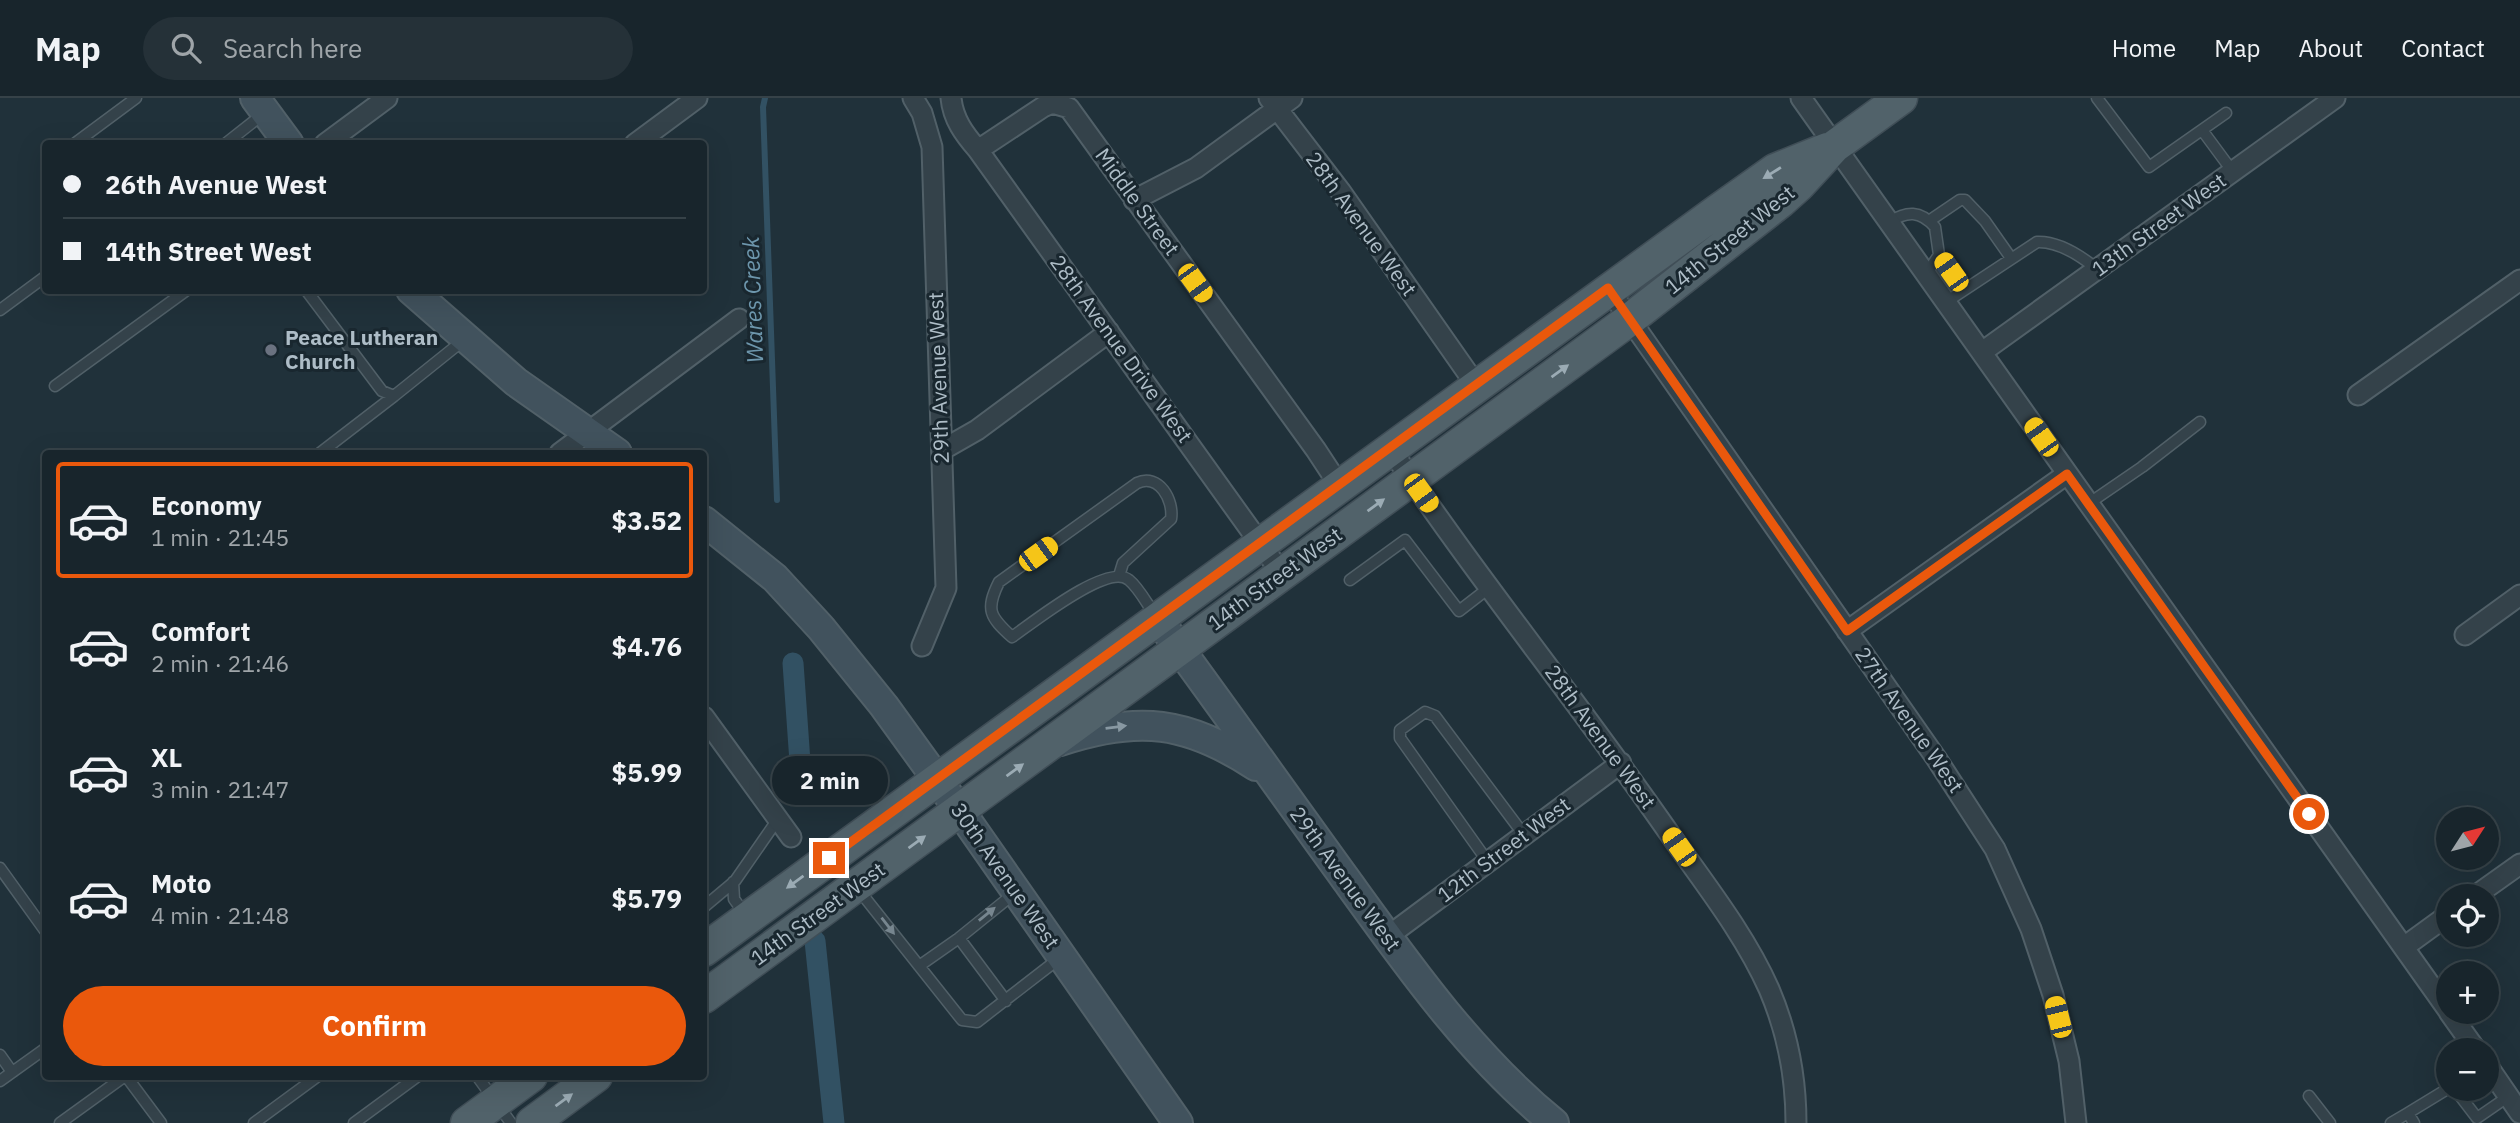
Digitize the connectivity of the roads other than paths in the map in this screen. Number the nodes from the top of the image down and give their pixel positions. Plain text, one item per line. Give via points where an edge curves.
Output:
1 (136, 98) edge
2 (387, 98) edge
3 (697, 98) edge
4 (913, 98) edge
5 (951, 98) edge
6 (1801, 98) edge
7 (1902, 98) edge
8 (2097, 98) edge
9 (2336, 98) edge
10 (1279, 102) edge
11 (260, 105) edge
12 (2226, 113) dead end
13 (958, 124) junction
14 (2202, 130) junction
15 (930, 134) junction
16 (79, 140) edge
17 (229, 140) edge
18 (286, 140) edge
19 (331, 140) edge
20 (640, 140) edge
21 (1835, 146) junction
22 (978, 150) junction
23 (2233, 172) junction
24 (1135, 200) junction
25 (1930, 221) junction
26 (1889, 222) junction
27 (1939, 254) junction
28 (2011, 258) junction
29 (2097, 269) junction
30 (1926, 274) junction
31 (42, 279) edge
32 (2520, 280) edge
33 (1608, 288) junction
34 (1964, 290) junction
35 (182, 294) edge
36 (309, 294) edge
37 (422, 294) edge
38 (1946, 302) junction
39 (0, 310) edge
40 (739, 319) dead end
41 (1629, 320) junction
42 (1109, 332) junction
43 (466, 339) junction
44 (1982, 352) junction
45 (1476, 385) junction
46 (55, 386) dead end
47 (2358, 395) dead end
48 (394, 397) junction
49 (2200, 422) dead end
50 (588, 431) junction
51 (1390, 448) junction
52 (324, 450) edge
53 (564, 450) edge
54 (613, 450) edge
55 (942, 450) junction
56 (2067, 474) junction
57 (1411, 480) junction
58 (1339, 485) junction
59 (2088, 504) junction
60 (707, 523) edge
61 (1259, 543) junction
62 (1282, 574) junction
63 (1119, 576) junction
64 (1350, 580) dead end
65 (1490, 586) junction
66 (2520, 595) edge
67 (1157, 618) junction
68 (1847, 631) junction
69 (2465, 635) dead end
70 (922, 646) dead end
71 (1180, 649) junction
72 (707, 721) edge
73 (1051, 744) junction
74 (1621, 763) junction
75 (1271, 776) junction
76 (937, 780) junction
77 (960, 811) junction
78 (778, 819) junction
79 (1524, 835) junction
80 (790, 837) dead end
81 (1488, 862) junction
82 (2520, 864) edge
83 (0, 868) edge
84 (733, 882) junction
85 (2492, 884) edge
86 (856, 886) junction
87 (1017, 892) junction
88 (707, 904) edge
89 (747, 918) junction
90 (2436, 924) edge
91 (42, 926) edge
92 (1387, 937) junction
93 (959, 938) junction
94 (2404, 947) junction
95 (707, 948) edge
96 (1062, 957) junction
97 (919, 966) junction
98 (2436, 993) edge
99 (707, 995) edge
100 (1006, 1001) junction
101 (42, 1051) edge
102 (0, 1055) edge
103 (12, 1072) junction
104 (120, 1080) edge
105 (129, 1080) edge
106 (313, 1080) edge
107 (413, 1080) edge
108 (480, 1080) edge
109 (528, 1080) edge
110 (591, 1080) edge
111 (0, 1081) edge
112 (2499, 1083) edge
113 (2508, 1096) junction
114 (2308, 1097) dead end
115 (2436, 1097) edge
116 (2460, 1101) edge
117 (503, 1113) edge
118 (2408, 1113) junction
119 (2520, 1113) edge
120 (2475, 1121) edge
121 (60, 1123) edge
122 (161, 1123) edge
123 (254, 1123) edge
124 (354, 1123) edge
125 (467, 1123) edge
126 (532, 1123) edge
127 (1178, 1123) edge
128 (1554, 1123) edge
129 (1796, 1123) edge
130 (2076, 1123) edge
131 (2330, 1123) edge
132 (2391, 1123) edge
133 (2414, 1123) edge

1 - 16 lane
2 - 19 street
3 - 20 street
4 - 15 street
5 - 13 street
6 - 21 street
7 - 21 main road, 14th Street West
8 - 14 lane via 2149,167
9 - 23 street, 13th Street West
10 - 24 street via 1196,168
10 - 45 street, 28th Avenue West
11 - 17 lane
11 - 18 street
12 - 14 lane
13 - 15 street
13 - 22 street, 28th Avenue Drive West
14 - 23 lane
15 - 55 street, 29th Avenue West
21 - 26 street
21 -> 33 main road, 14th Street West via 1775,170
21 - 41 main road, 14th Street West via 1799,186
22 - 24 street, Middle Street via 1043,107 1060,104 1069,108
22 - 42 street, 28th Avenue Drive West
23 - 29 street, 13th Street West
24 - 58 street, Middle Street
25 - 26 lane via 1912,212
25 - 27 lane via 1938,236
25 - 28 lane via 1965,200
26 - 30 street
27 - 30 lane
27 - 34 lane
28 - 29 lane via 2043,241
28 - 34 lane
29 - 44 street, 13th Street West
30 - 38 street
31 - 39 lane
32 - 47 street
33 - 41 street, 27th Avenue West
33 - 45 main road, 14th Street West
34 - 38 lane
35 - 46 lane
36 - 48 lane via 382,391
37 - 43 street
38 - 44 street
40 - 50 street
57 -> 41 main road, 14th Street West
41 - 68 street, 27th Avenue West
42 - 55 street via 977,430
42 - 61 street, 28th Avenue Drive West
43 - 48 lane
43 - 50 street via 516,382
44 - 56 street
45 - 51 main road, 14th Street West
48 - 52 lane
49 - 59 lane
50 - 53 street
50 - 54 street
51 - 57 street, 28th Avenue West
51 - 58 main road, 14th Street West
55 - 70 street, 29th Avenue West via 946,588
56 - 59 street
56 - 68 street
62 -> 57 main road, 14th Street West
57 - 65 street, 28th Avenue West
58 - 61 main road, 14th Street West
59 - 94 street
60 - 76 street, 30th Avenue West via 775,578 821,628
61 - 62 street, 28th Avenue Drive West
61 - 67 main road, 14th Street West
62 - 71 main road, 14th Street West
63 - 63 lane via 1093,582 1012,637 989,609 999,582 1138,483 1152,480 1170,501 1171,519 1123,564
63 - 67 lane via 1128,579
64 - 65 lane via 1405,540 1459,611
65 - 74 street, 28th Avenue West
66 - 69 street
67 - 71 street, 29th Avenue West
67 - 76 main road, 14th Street West
68 - 130 street, 27th Avenue West via 1975,817 2018,897 2053,995 2069,1061
71 - 73 main road, 14th Street West
71 - 75 street, 29th Avenue West
72 - 78 street
73 -> 75 street via 1112,727 1168,727 1226,747
77 -> 73 main road, 14th Street West
74 - 79 street, 12th Street West
74 - 129 street, 28th Avenue West via 1737,931 1762,975 1786,1041
75 - 92 street, 29th Avenue West
76 - 77 street, 30th Avenue West
76 -> 89 main road, 14th Street West
86 -> 77 main road, 14th Street West
77 - 87 street, 30th Avenue West
78 - 80 street
78 - 84 lane
79 - 81 street, 12th Street West
79 - 81 lane via 1435,716 1425,712 1407,723 1400,738
81 - 92 street, 12th Street West
82 - 85 street
83 - 91 lane
84 - 88 lane
84 - 89 lane via 734,899
86 -> 97 lane
86 - 99 main road, 14th Street West
93 -> 87 lane
87 - 96 street, 30th Avenue West
89 - 95 main road, 14th Street West
90 - 94 street
92 - 128 street, 29th Avenue West via 1477,1050
93 - 97 lane
93 - 100 lane
94 - 98 street
96 - 100 lane
96 - 127 street, 30th Avenue West
97 - 100 lane via 962,1020 976,1022
101 - 103 lane
102 - 103 lane
103 - 111 lane
104 - 121 lane
105 - 122 lane
106 - 123 lane
107 - 124 lane
108 - 117 lane
109 - 117 main road
126 -> 110 main road
112 - 113 street
113 - 119 street
113 - 120 lane
114 - 131 lane
115 - 118 lane
116 - 120 lane
117 - 125 main road
118 - 132 lane
118 - 133 lane

